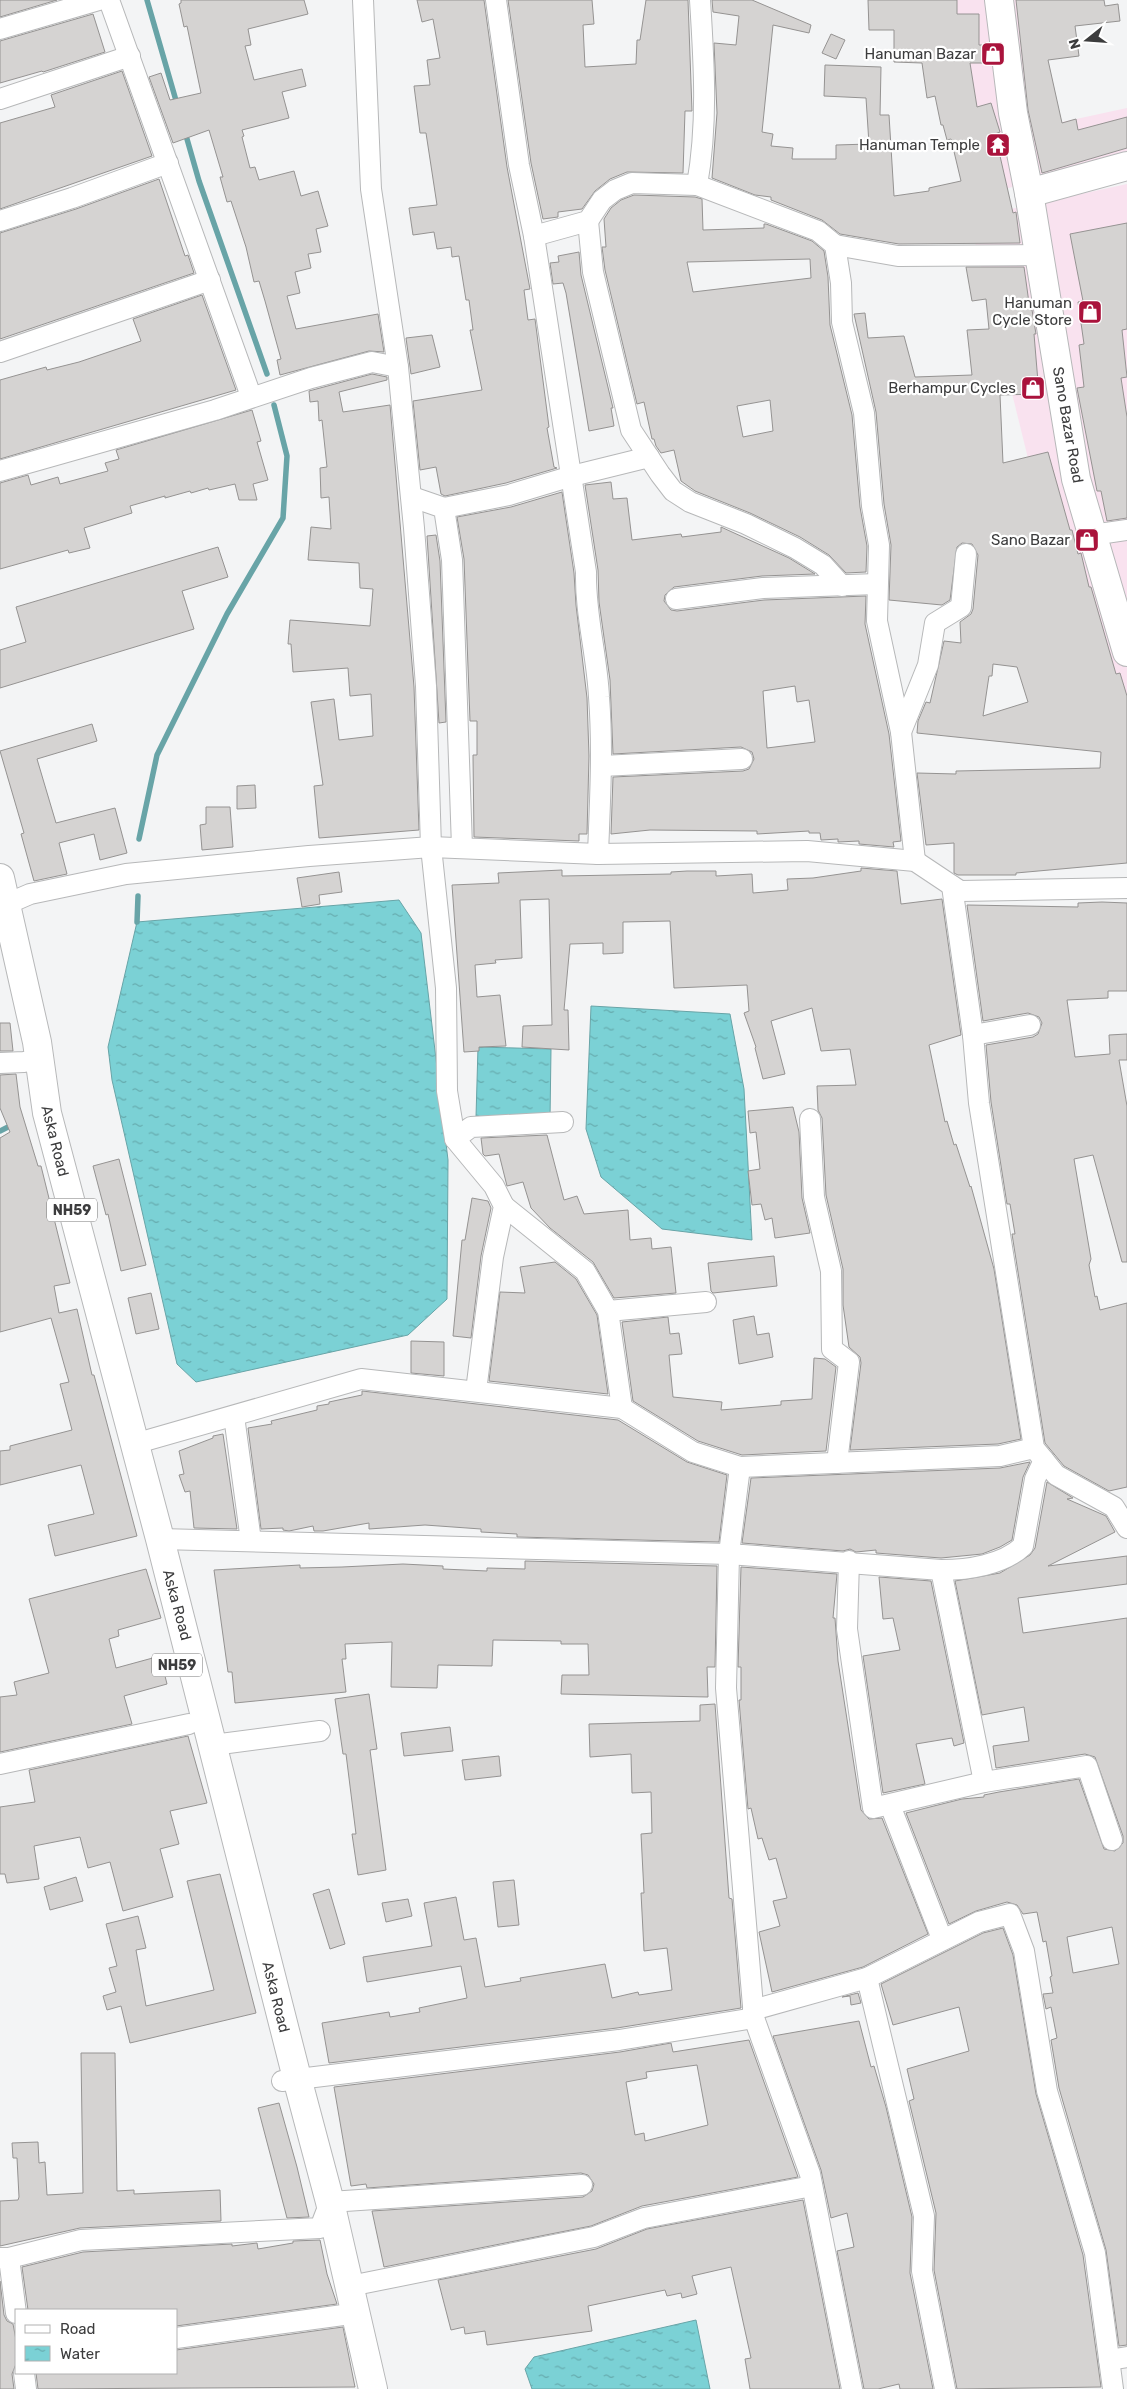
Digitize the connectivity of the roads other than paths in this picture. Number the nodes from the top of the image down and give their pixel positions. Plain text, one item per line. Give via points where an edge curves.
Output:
1 (99, 0) edge
2 (109, 0) edge
3 (363, 0) edge
4 (496, 0) edge
5 (700, 0) edge
6 (999, 0) edge
7 (0, 30) edge
8 (130, 56) junction
9 (0, 99) edge
10 (168, 163) junction
11 (1127, 166) edge
12 (698, 185) junction
13 (1029, 193) junction
14 (0, 221) edge
15 (588, 221) junction
16 (534, 236) junction
17 (835, 245) junction
18 (1039, 255) junction
19 (210, 280) junction
20 (0, 352) edge
21 (398, 367) junction
22 (251, 396) junction
23 (649, 457) junction
24 (0, 471) edge
25 (572, 476) junction
26 (412, 497) junction
27 (444, 508) junction
28 (1127, 530) edge
29 (1092, 535) junction
30 (966, 554) dead end
31 (877, 584) junction
32 (842, 586) junction
33 (676, 599) dead end
34 (1127, 652) edge
35 (901, 732) junction
36 (742, 759) dead end
37 (602, 766) junction
38 (431, 847) junction
39 (462, 847) junction
40 (598, 854) junction
41 (915, 861) junction
42 (0, 878) edge
43 (952, 886) junction
44 (1127, 888) edge
45 (3, 906) edge
46 (0, 941) edge
47 (1030, 1025) dead end
48 (973, 1035) junction
49 (21, 1061) edge
50 (810, 1119) dead end
51 (563, 1122) dead end
52 (455, 1140) junction
53 (504, 1206) junction
54 (706, 1302) dead end
55 (608, 1311) junction
56 (476, 1391) junction
57 (622, 1408) junction
58 (234, 1416) junction
59 (134, 1444) junction
60 (1039, 1454) junction
61 (837, 1463) junction
62 (740, 1467) junction
63 (1127, 1528) edge
64 (151, 1540) junction
65 (251, 1541) junction
66 (729, 1554) junction
67 (849, 1561) junction
68 (941, 1570) junction
69 (189, 1724) junction
70 (320, 1731) dead end
71 (213, 1745) junction
72 (0, 1764) edge
73 (984, 1782) junction
74 (890, 1805) junction
75 (1112, 1840) dead end
76 (942, 1939) junction
77 (867, 1978) junction
78 (754, 2014) junction
79 (289, 2080) junction
80 (582, 2185) dead end
81 (812, 2186) junction
82 (330, 2202) junction
83 (320, 2228) junction
84 (4, 2258) edge
85 (350, 2286) junction
86 (15, 2309) edge
87 (343, 2315) junction
88 (178, 2338) edge
89 (1118, 2359) edge
90 (24, 2374) edge
91 (26, 2389) edge
92 (360, 2389) edge
93 (373, 2389) edge
94 (852, 2389) edge
95 (945, 2389) edge
96 (1113, 2389) edge

1 - 7 street
2 - 8 street
3 - 21 street via 371,190
4 - 16 street via 518,165
5 - 12 street via 705,63
6 - 13 main road, Sano Bazar Road via 1013,113
8 - 9 street
8 - 10 street
10 - 14 street
10 - 19 street
11 - 13 main road
12 - 15 street via 632,183 602,200
12 - 17 street via 818,231
13 - 18 main road, Sano Bazar Road
15 - 16 street
15 - 23 street via 593,272 631,430
16 - 25 street
17 - 18 street via 898,256
17 - 31 street via 841,283 842,322 864,413 872,506 879,545
18 - 29 main road, Sano Bazar Road via 1076,479
19 - 20 street
19 - 22 street
21 - 22 street via 372,362
21 - 26 street
22 - 24 street via 215,410
23 - 25 street
23 - 32 street via 672,490 690,502 795,548 823,565
25 - 27 street via 509,495
25 - 37 street via 599,696
26 - 27 street
26 - 38 street via 426,686
27 - 39 street via 452,560
28 - 29 street
29 - 34 main road, Sano Bazar Road
30 - 35 street via 961,607 936,623 928,665
31 - 32 street
31 - 35 street via 878,621
32 - 33 street via 763,588
35 - 41 street
36 - 37 street
37 - 40 street
38 - 39 street
38 - 45 street via 126,874 30,894
38 - 52 street via 446,988 447,1091
39 - 40 street
40 - 41 street via 807,852
41 - 43 street
42 - 45 main road, Aska Road / NH59
43 - 44 street via 960,891
43 - 48 street
45 - 49 main road, Aska Road / NH59
46 - 49 main road, NH59
47 - 48 street
48 - 60 street via 979,1103
49 - 59 main road, Aska Road / NH59 via 47,1113
49 - 64 main road, NH59 via 80,1314
50 - 61 street via 814,1197 831,1271 832,1349 849,1362
51 - 52 street via 470,1127
52 - 53 street via 494,1186
53 - 55 street via 585,1271
53 - 56 street via 492,1258
54 - 55 street
55 - 57 street
56 - 57 street
56 - 58 street via 361,1379
57 - 62 street via 693,1452
58 - 59 street
58 - 65 street
59 - 64 main road, Aska Road / NH59
60 - 61 street
60 - 63 street via 1056,1475 1114,1507
60 - 68 street via 1023,1546 1016,1553 984,1565
61 - 62 street
62 - 66 street
64 - 65 street
64 - 69 main road, NH59
64 - 71 main road, Aska Road / NH59
65 - 66 street
66 - 67 street
66 - 78 street via 726,1688
67 - 68 street
67 - 74 street via 847,1629 873,1808
68 - 73 street
69 - 72 street
69 - 79 main road, NH59
70 - 71 street
71 - 79 main road, Aska Road / NH59
73 - 74 street
73 - 75 street via 1088,1766
74 - 76 street
76 - 77 street
76 - 89 street via 979,1922 1010,1914 1024,1951 1047,2091 1095,2254
77 - 78 street
77 - 95 street via 924,2216 922,2271
78 - 79 street via 619,2040
78 - 81 street
79 - 82 main road, Aska Road / NH59
79 - 83 main road, NH59
80 - 82 street
81 - 85 street via 644,2218 594,2237
81 - 94 street
82 - 83 street
82 - 85 main road, Aska Road / NH59
83 - 84 street via 81,2240
83 - 87 main road, NH59
84 - 86 street
85 - 93 main road, Aska Road / NH59
87 - 88 street
87 - 92 main road, NH59
89 - 96 street
90 - 91 street

